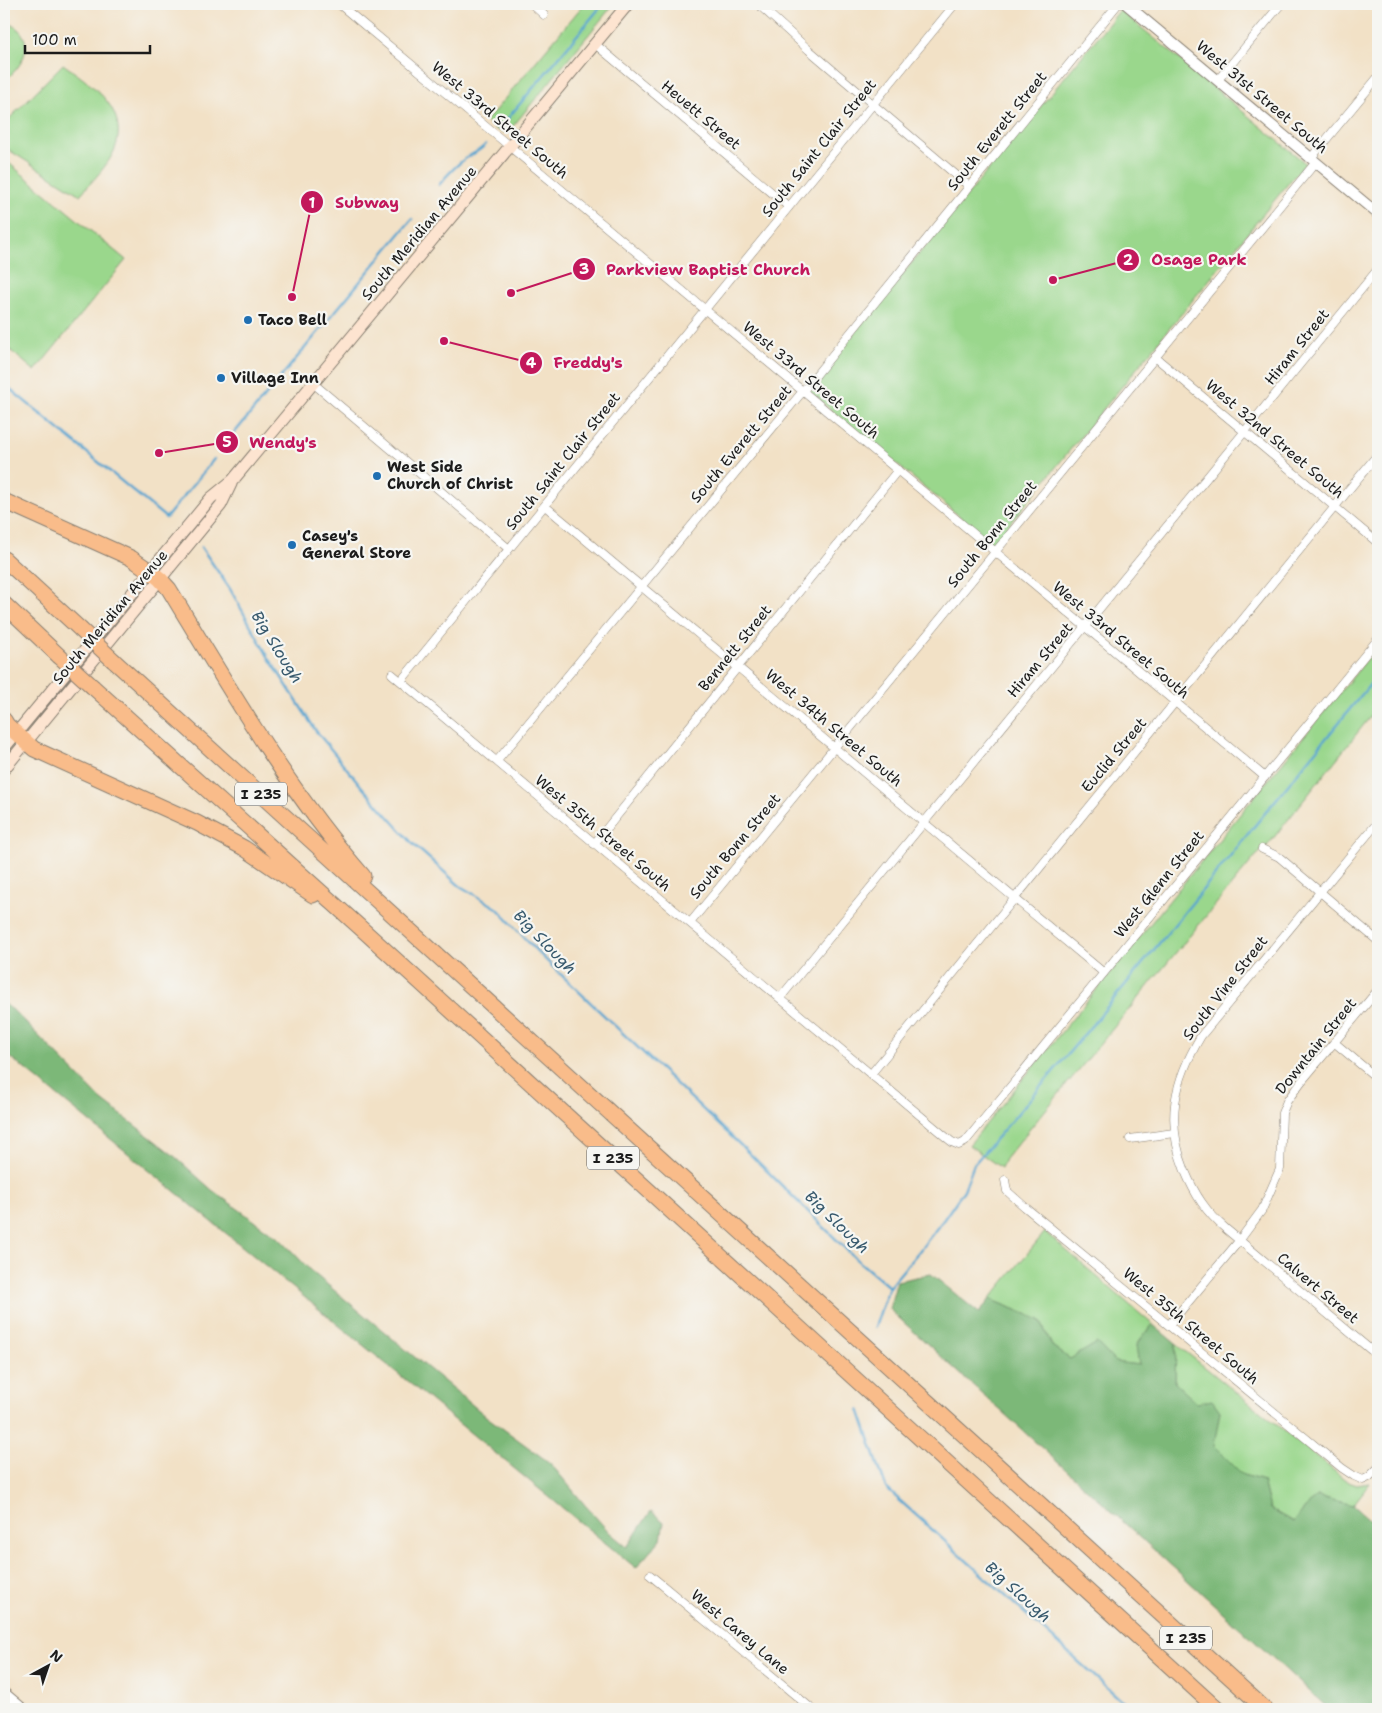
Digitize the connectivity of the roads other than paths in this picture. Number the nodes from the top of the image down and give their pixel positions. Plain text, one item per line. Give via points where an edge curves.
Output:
1 (339, 4) edge
2 (532, 4) edge
3 (628, 4) edge
4 (758, 4) edge
5 (955, 4) edge
6 (1125, 4) edge
7 (1281, 4) edge
8 (544, 14) dead end
9 (595, 44) junction
10 (1378, 77) edge
11 (1218, 80) junction
12 (873, 104) junction
13 (510, 147) junction
14 (1313, 160) junction
15 (970, 186) junction
16 (789, 207) junction
17 (1378, 214) edge
18 (1378, 269) edge
19 (705, 309) junction
20 (1155, 357) junction
21 (314, 384) junction
22 (803, 391) junction
23 (1245, 432) junction
24 (1378, 454) edge
25 (898, 470) junction
26 (4, 500) edge
27 (544, 506) junction
28 (1335, 507) junction
29 (1378, 543) edge
30 (509, 549) junction
31 (995, 552) junction
32 (4, 559) edge
33 (155, 575) junction
34 (642, 586) junction
35 (4, 604) edge
36 (1085, 627) junction
37 (1378, 639) edge
38 (738, 667) junction
39 (392, 674) dead end
40 (401, 681) junction
41 (1175, 702) junction
42 (4, 720) edge
43 (21, 738) junction
44 (834, 747) junction
45 (4, 748) edge
46 (497, 761) junction
47 (4, 768) edge
48 (1265, 777) junction
49 (924, 822) junction
50 (1378, 822) edge
51 (594, 844) junction
52 (1262, 849) dead end
53 (1320, 892) junction
54 (1014, 898) junction
55 (690, 923) junction
56 (408, 928) junction
57 (363, 930) junction
58 (1378, 940) edge
59 (1104, 973) junction
60 (1378, 990) edge
61 (780, 998) junction
62 (1335, 1042) junction
63 (871, 1074) junction
64 (1378, 1079) edge
65 (1174, 1133) junction
66 (1130, 1140) dead end
67 (959, 1144) joint
68 (1005, 1180) dead end
69 (1239, 1241) junction
70 (1169, 1325) junction
71 (1378, 1356) edge
72 (1378, 1468) edge
73 (650, 1575) dead end
74 (4, 1693) edge
75 (23, 1709) edge
76 (812, 1709) edge
77 (1217, 1709) edge
78 (1265, 1709) edge

1 - 13 street, West 33rd Street South
2 - 8 street
3 - 9 main road, South Meridian Avenue
4 - 12 street
5 - 12 street, South Saint Clair Street
6 - 11 street, West 31st Street South
6 - 15 street, South Everett Street
7 - 11 street
9 - 13 main road, South Meridian Avenue
9 - 16 street, Heuett Street
10 - 14 street, South Bonn Street
11 - 14 street, West 31st Street South
12 - 15 street
12 - 16 street, South Saint Clair Street
13 - 19 street, West 33rd Street South
13 - 21 main road, South Meridian Avenue
14 - 17 street, West 31st Street South
14 - 20 street, South Bonn Street
15 - 22 street, South Everett Street
16 - 19 street, South Saint Clair Street
18 - 23 street, Hiram Street
19 - 22 street, West 33rd Street South
19 - 27 street, South Saint Clair Street
20 - 23 street, West 32nd Street South
20 - 31 street, South Bonn Street
21 - 30 street
21 - 33 main road, South Meridian Avenue via 233,480 211,498
22 - 25 street, West 33rd Street South
22 - 34 street, South Everett Street
23 - 28 street, West 32nd Street South
23 - 36 street, Hiram Street
24 - 28 street, Euclid Street
25 - 31 street, West 33rd Street South
25 - 38 street, Bennett Street
26 - 33 highway via 131,558
27 - 30 street, South Saint Clair Street
27 - 34 street, West 34th Street South
28 - 29 street, West 32nd Street South
28 - 41 street, Euclid Street
30 - 40 street, South Saint Clair Street
31 - 36 street, West 33rd Street South
31 - 44 street, South Bonn Street
32 - 56 highway, I 235, bridge
33 - 43 main road, South Meridian Avenue
33 - 56 highway via 169,590 244,713 302,799 338,848
34 - 38 street, West 34th Street South
34 - 46 street, South Everett Street
35 - 57 highway, I 235, bridge
36 - 41 street, West 33rd Street South
36 - 49 street, Hiram Street
37 - 48 street, West Glenn Street
38 - 44 street, West 34th Street South
38 - 51 street, Bennett Street
39 - 40 street, West 35th Street South
40 - 46 street, West 35th Street South
41 - 48 street, West 33rd Street South
41 - 54 street, Euclid Street
42 - 43 highway
43 - 45 main road, South Meridian Avenue
43 - 47 main road, South Meridian Avenue
43 - 57 highway via 34,749 197,823 244,848
44 - 49 street, West 34th Street South
44 - 55 street, South Bonn Street
46 - 51 street, West 35th Street South
48 - 59 street, West Glenn Street
49 - 54 street, West 34th Street South
49 - 61 street, Hiram Street
50 - 53 street, South Vine Street
51 - 55 street, West 35th Street South
52 - 53 street via 1279,857
53 - 58 street
53 - 65 street, South Vine Street via 1198,1041 1178,1088
54 - 59 street, West 34th Street South
54 - 63 street, Euclid Street
55 - 61 street, West 35th Street South
56 - 78 highway, I 235
57 - 77 highway, I 235
59 - 67 street, West Glenn Street via 965,1142
60 - 62 street, Downtain Street
61 - 63 street, West 35th Street South
62 - 64 street
62 - 69 street, Downtain Street via 1300,1082 1284,1108 1278,1176 1262,1210
63 - 67 street, West 35th Street South via 952,1142
65 - 66 street
65 - 69 street, South Vine Street via 1196,1196
68 - 70 street, West 35th Street South via 1007,1190 1013,1196
69 - 70 street, Downtain Street
69 - 71 street, Calvert Street
70 - 72 street, West 35th Street South via 1342,1468 1360,1480
73 - 76 street, West Carey Lane
74 - 75 street

